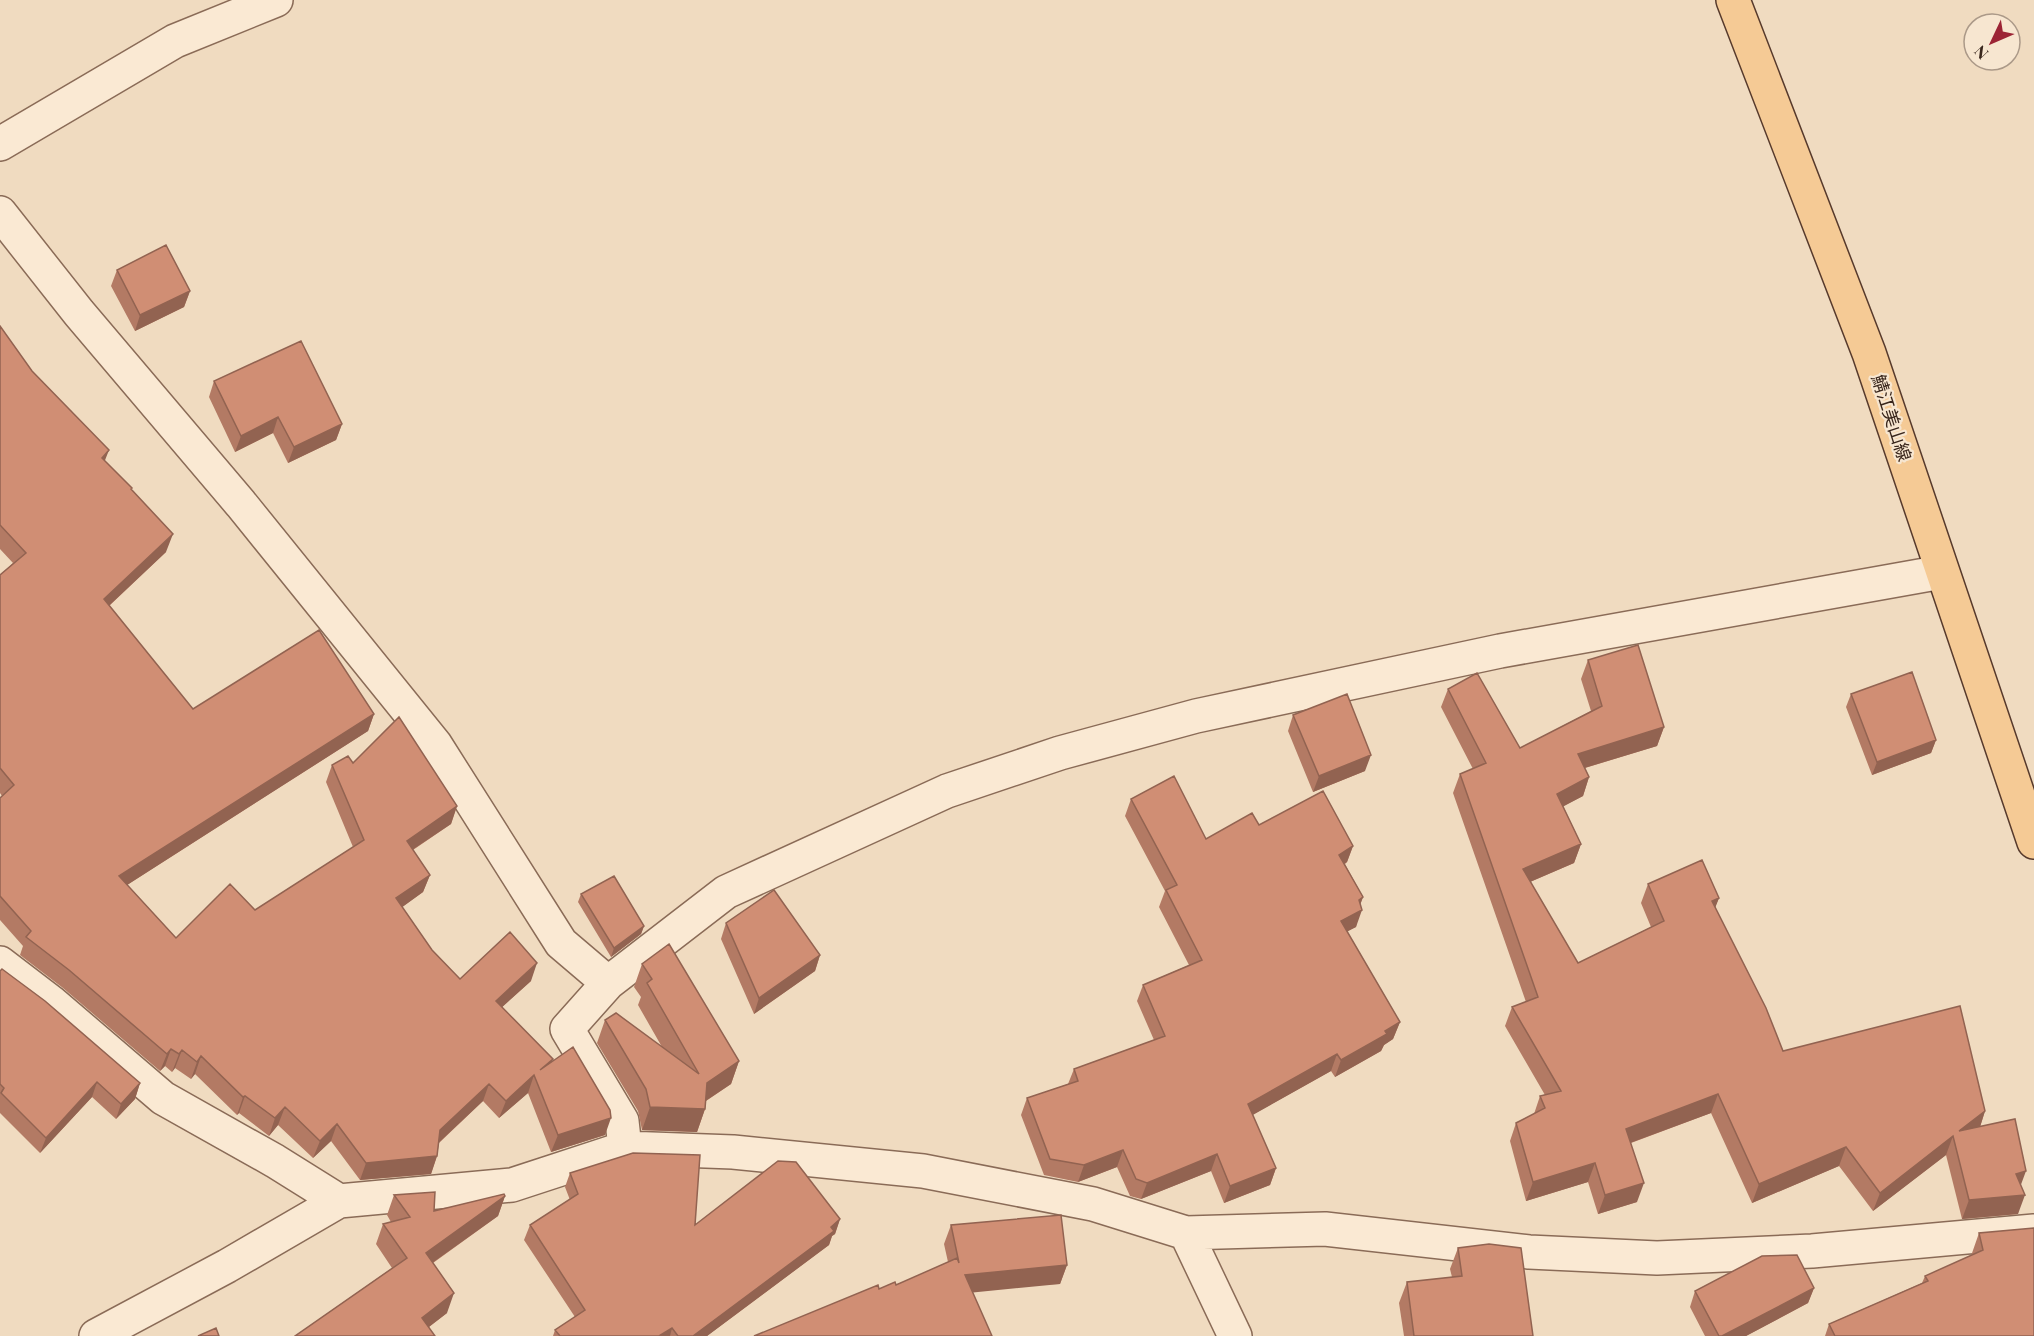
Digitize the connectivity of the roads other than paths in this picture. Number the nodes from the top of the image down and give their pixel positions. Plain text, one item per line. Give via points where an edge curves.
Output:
1 (276, 0) edge
2 (1733, 0) edge
3 (0, 144) edge
4 (0, 213) edge
5 (1942, 572) junction
6 (2028, 805) edge
7 (2034, 842) edge
8 (0, 963) edge
9 (608, 983) junction
10 (625, 1148) junction
11 (339, 1201) junction
12 (2034, 1231) edge
13 (1186, 1233) junction
14 (96, 1336) edge
15 (1235, 1336) edge

1 - 3 street via 175,41
2 - 5 main road, 鯖江美山線 via 1869,353
4 - 9 street via 435,744 561,943
5 - 6 main road, 鯖江美山線
5 - 9 street via 1500,651 1196,716 1060,753 947,791 726,892
6 - 7 main road, 鯖江美山線
8 - 11 street via 163,1098
9 - 10 street via 567,1029 622,1121
10 - 11 street via 512,1185
10 - 13 street via 733,1152 922,1171 1093,1204
11 - 14 street
12 - 13 street via 1812,1251 1657,1258 1528,1252 1325,1229
13 - 15 street

